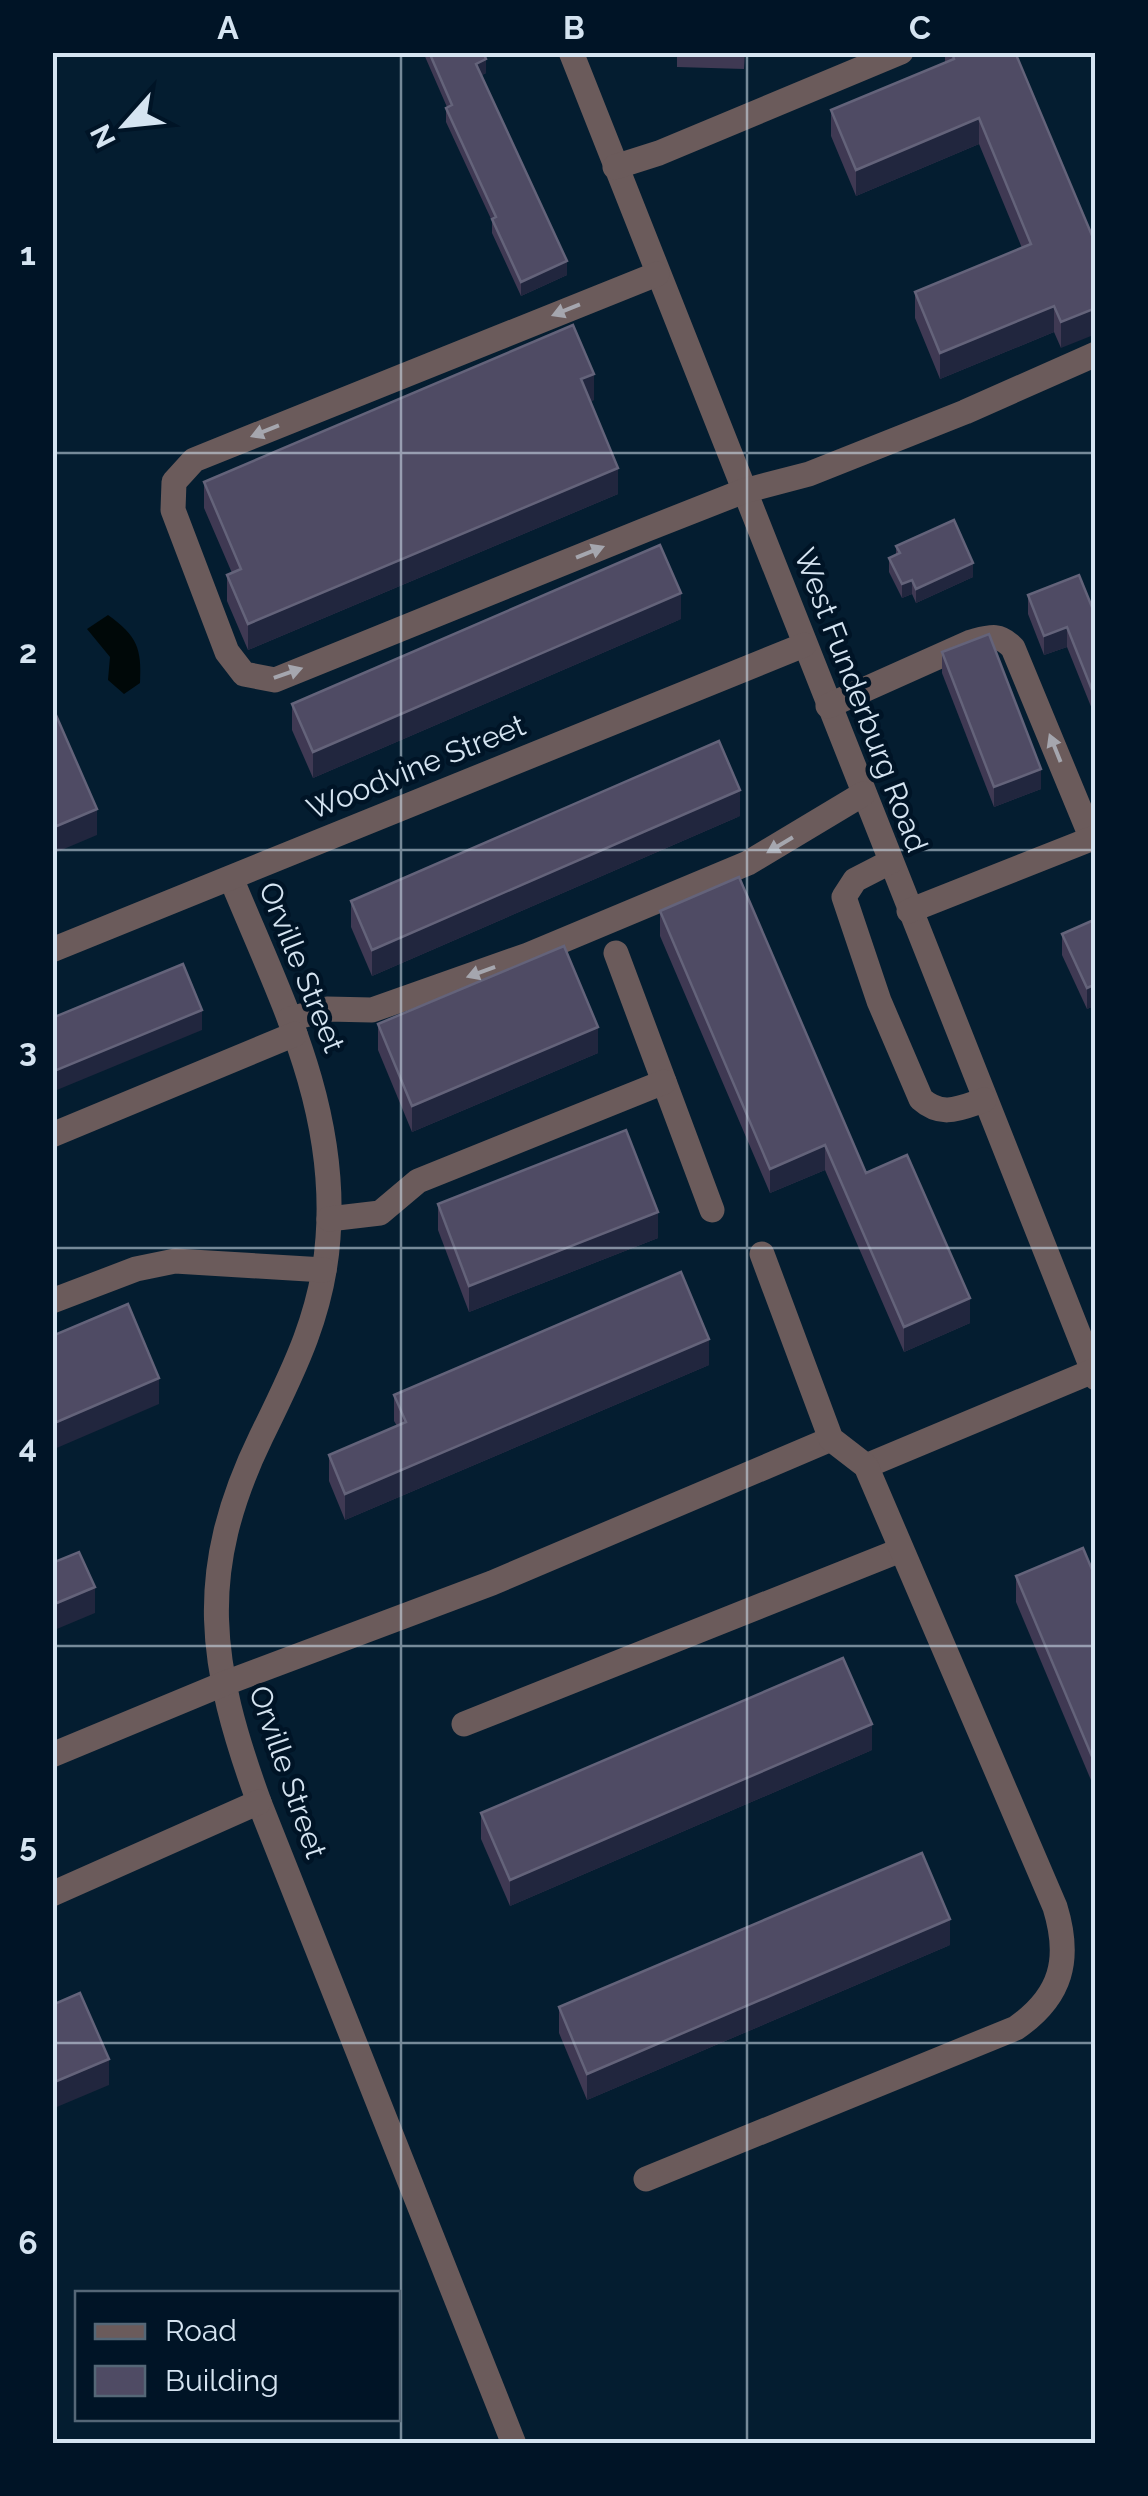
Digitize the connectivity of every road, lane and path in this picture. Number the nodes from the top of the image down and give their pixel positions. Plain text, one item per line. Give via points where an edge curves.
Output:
1 (571, 52) edge
2 (902, 52) edge
3 (615, 166) junction
4 (657, 274) junction
5 (1096, 354) edge
6 (744, 491) junction
7 (804, 645) junction
8 (828, 706) junction
9 (863, 794) junction
10 (1094, 838) edge
11 (890, 862) junction
12 (230, 878) junction
13 (910, 911) junction
14 (52, 950) edge
15 (616, 953) dead end
16 (292, 1026) junction
17 (664, 1082) junction
18 (984, 1100) junction
19 (52, 1135) edge
20 (712, 1210) dead end
21 (329, 1219) junction
22 (762, 1254) dead end
23 (324, 1270) junction
24 (52, 1302) edge
25 (1094, 1375) edge
26 (832, 1439) junction
27 (866, 1466) junction
28 (901, 1550) junction
29 (223, 1684) junction
30 (464, 1724) dead end
31 (52, 1755) edge
32 (259, 1802) junction
33 (52, 1894) edge
34 (646, 2179) dead end
35 (514, 2444) edge

1 - 3 street, West Funderburg Road
2 - 3 street
3 - 4 street, West Funderburg Road
4 - 6 street, West Funderburg Road
4 -> 6 street via 194,460 174,482 173,510 227,652 244,674 275,680
5 - 6 street via 809,474
6 - 7 street, West Funderburg Road
7 - 8 street, West Funderburg Road
7 - 12 street, Woodvine Street
8 - 9 street, West Funderburg Road
10 -> 8 street via 1014,648 1004,638 971,642
9 - 11 street, West Funderburg Road
9 -> 16 street via 748,863 528,955 372,1010 328,1009
10 - 13 street
11 - 13 street, West Funderburg Road
11 - 18 street via 856,880 844,897 878,1001 921,1099 948,1112
12 - 14 street, Woodvine Street
12 - 16 street, Orville Street
13 - 18 street, West Funderburg Road
15 - 17 street
16 - 19 street
16 - 21 street, Orville Street via 320,1110
17 - 20 street
17 - 21 street via 418,1180 380,1213
18 - 25 street, West Funderburg Road
21 - 23 street, Orville Street
22 - 26 street
23 - 24 street via 174,1261
23 - 29 street, Orville Street via 303,1350 228,1525 214,1626
25 - 27 street
26 - 27 street
26 - 29 street via 492,1583
27 - 28 street
28 - 30 street
28 - 34 street via 1056,1907 1062,1968 1053,1992 1016,2028
29 - 31 street
29 - 32 street, Orville Street
32 - 33 street
32 - 35 street, Orville Street

